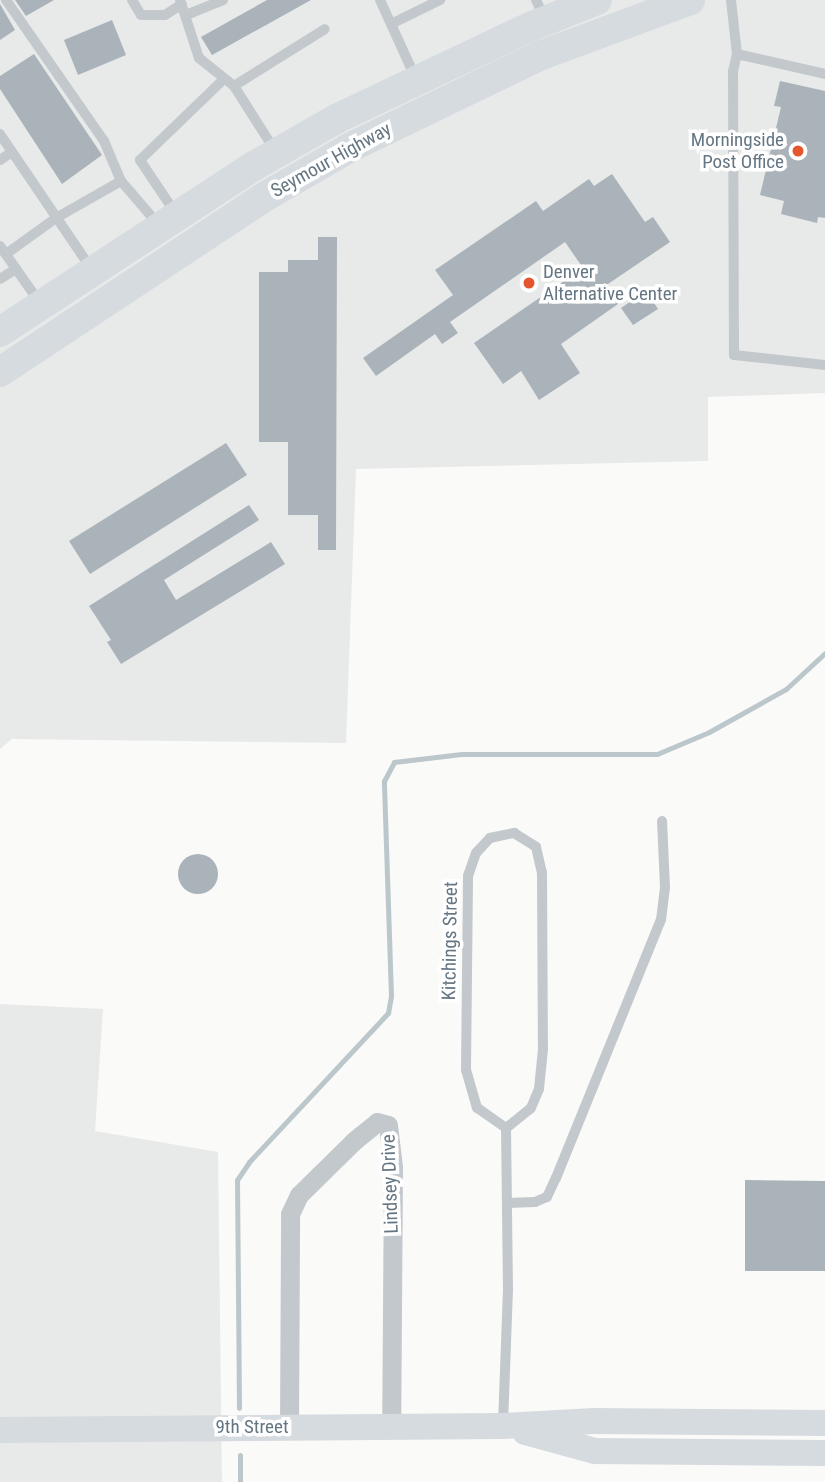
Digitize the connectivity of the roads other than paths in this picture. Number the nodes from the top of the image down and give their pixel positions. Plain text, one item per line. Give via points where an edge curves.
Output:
1 (6, 0) edge
2 (132, 0) edge
3 (223, 0) edge
4 (380, 0) edge
5 (440, 0) edge
6 (690, 0) edge
7 (731, 0) edge
8 (181, 2) edge
9 (591, 2) edge
10 (541, 10) edge
11 (186, 15) junction
12 (391, 24) junction
13 (325, 29) dead end
14 (599, 32) junction
15 (737, 54) junction
16 (825, 74) edge
17 (224, 79) junction
18 (416, 80) junction
19 (233, 86) junction
20 (354, 110) junction
21 (0, 134) edge
22 (368, 138) junction
23 (12, 152) junction
24 (276, 153) junction
25 (0, 160) edge
26 (121, 181) junction
27 (56, 218) junction
28 (169, 221) junction
29 (128, 248) junction
30 (3, 250) edge
31 (16, 268) junction
32 (93, 271) junction
33 (147, 273) junction
34 (0, 279) edge
35 (42, 305) junction
36 (0, 332) edge
37 (825, 365) edge
38 (0, 372) edge
39 (662, 821) dead end
40 (506, 1128) junction
41 (507, 1203) junction
42 (825, 1423) edge
43 (503, 1426) junction
44 (289, 1427) junction
45 (391, 1427) junction
46 (0, 1430) edge
47 (825, 1453) edge

1 - 26 lane via 104,141
2 - 8 lane via 141,15 165,15
3 - 11 lane
4 - 12 lane
5 - 12 lane
6 - 14 main road, Seymour Highway
7 - 15 lane
8 - 11 lane
9 - 10 main road, Seymour Highway
9 - 14 main road
10 - 18 main road, Seymour Highway
11 - 17 lane via 198,58
12 - 18 lane
13 - 19 lane
14 - 22 main road, Seymour Highway via 527,61
15 - 16 lane
15 - 37 lane via 733,71 734,355
17 - 19 lane
17 - 28 lane via 140,160
18 - 20 main road, Seymour Highway
19 - 24 lane
20 - 22 main road
20 - 24 main road, Seymour Highway
21 - 23 lane
22 - 33 main road, Seymour Highway via 266,196
23 - 25 lane
23 - 27 lane
24 - 28 main road, Seymour Highway
26 - 27 lane
26 - 28 lane
27 - 30 lane
27 - 32 lane
28 - 29 main road, Seymour Highway
29 - 32 main road, Seymour Highway
29 - 33 main road
30 - 31 lane
31 - 34 lane
31 - 35 lane
32 - 35 main road, Seymour Highway
33 - 38 main road, Seymour Highway
35 - 36 main road, Seymour Highway
39 - 41 lane via 661,920 547,1197
40 - 40 lane, Kitchings Street via 531,1108 539,1089 543,1049 542,872 536,848 514,833 490,838 476,853 468,876 466,1070 477,1108
40 - 41 lane
41 - 43 lane
42 - 43 street, 9th Street via 594,1421
43 - 45 street, 9th Street
43 - 47 street, 9th Street via 596,1451
44 - 45 street, 9th Street
44 - 45 street, Lindsey Drive via 290,1214 299,1195 377,1122 388,1125 393,1167
44 - 46 street, 9th Street

